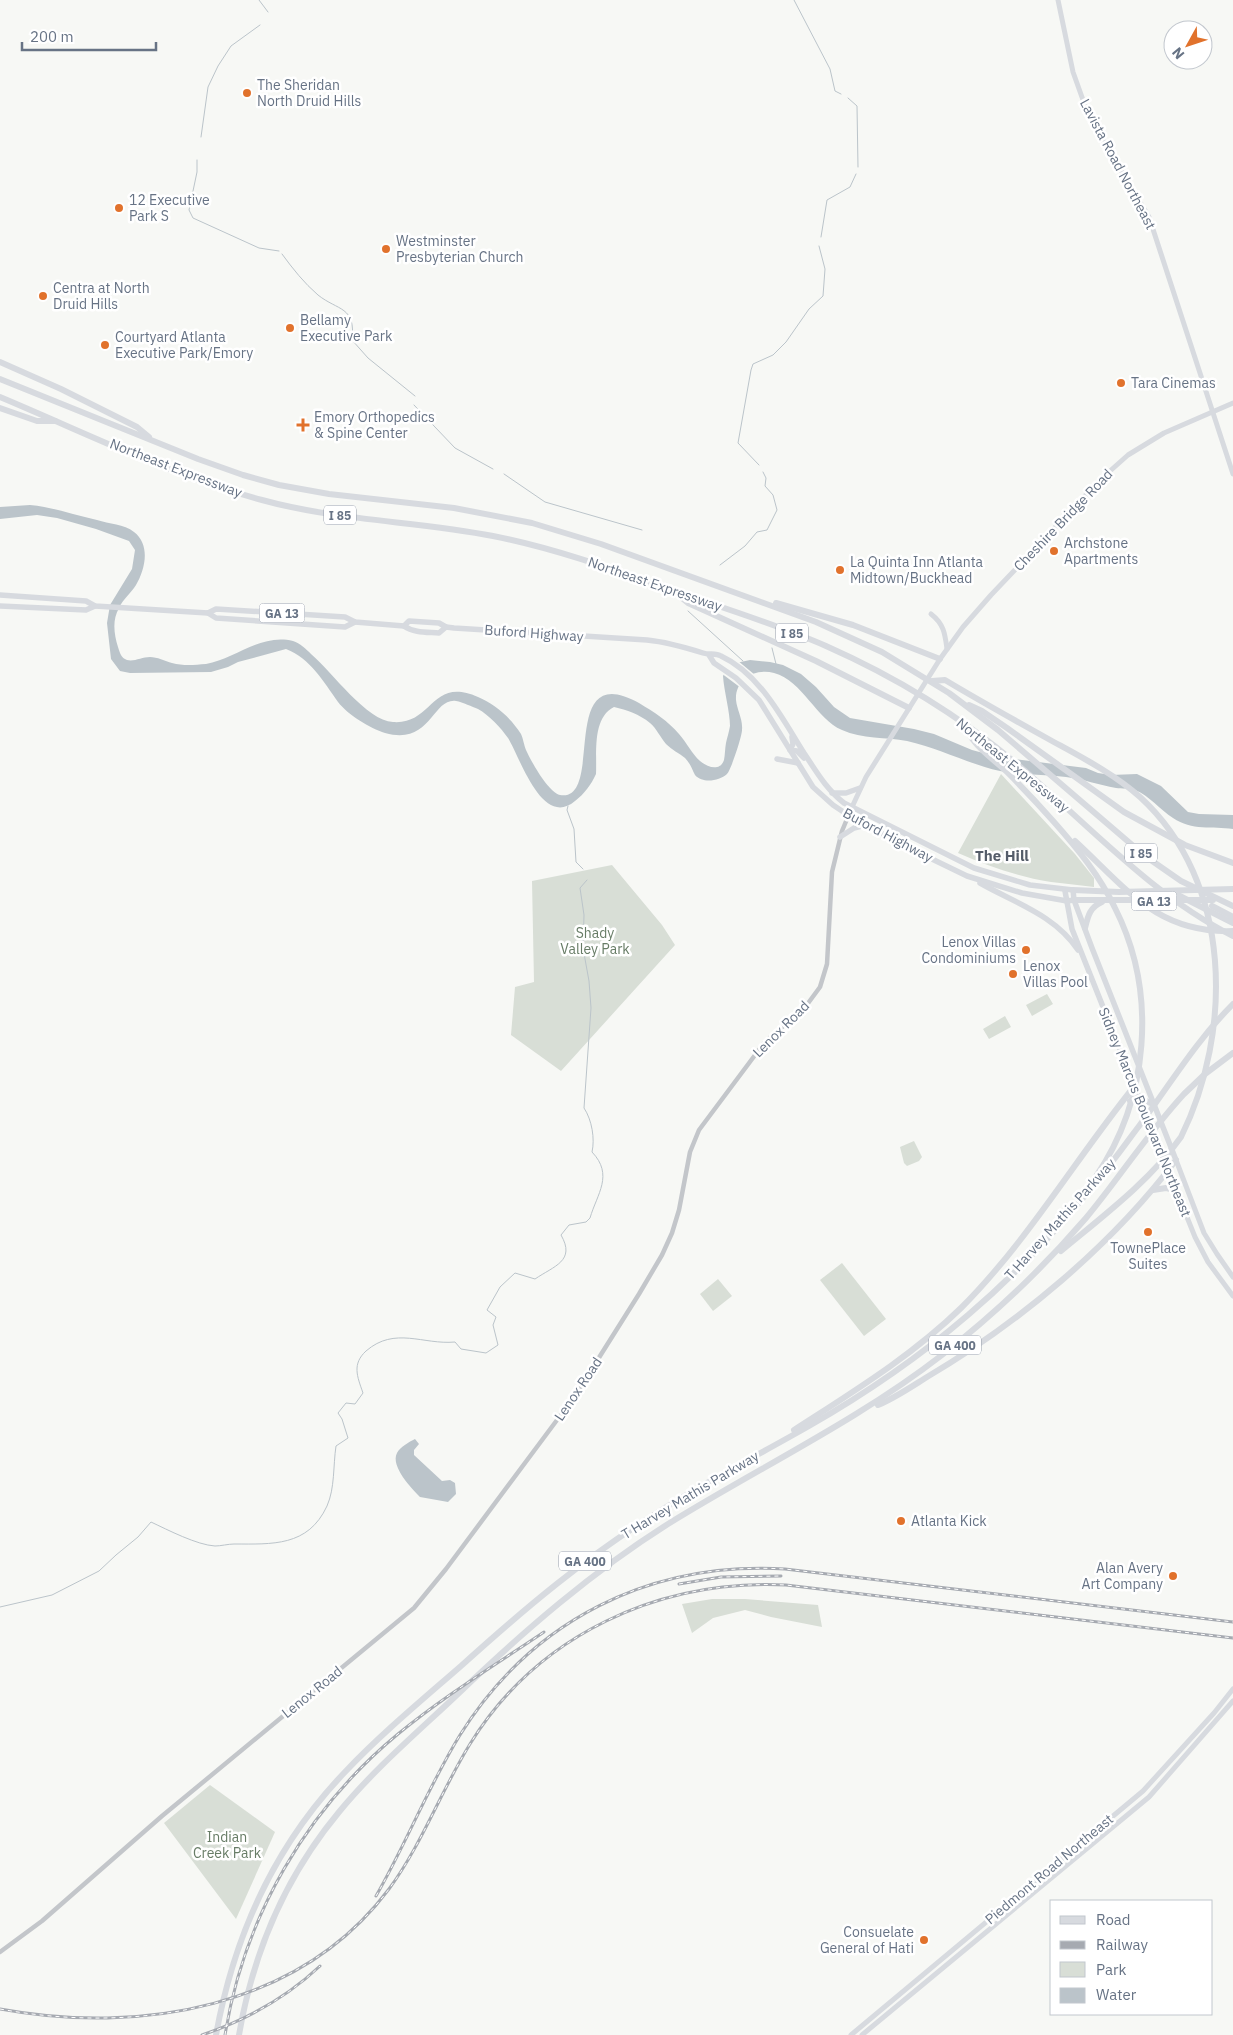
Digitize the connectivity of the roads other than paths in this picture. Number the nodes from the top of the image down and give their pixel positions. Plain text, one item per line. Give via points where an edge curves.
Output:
1 (1058, 0) edge
2 (0, 362) edge
3 (0, 379) edge
4 (0, 397) edge
5 (1233, 403) edge
6 (0, 408) edge
7 (1212, 412) junction
8 (58, 421) junction
9 (154, 441) junction
10 (1233, 474) edge
11 (672, 590) junction
12 (0, 595) edge
13 (756, 599) junction
14 (0, 606) edge
15 (96, 606) junction
16 (208, 613) junction
17 (930, 614) dead end
18 (355, 622) junction
19 (404, 626) junction
20 (446, 627) junction
21 (947, 649) junction
22 (709, 655) junction
23 (940, 660) junction
24 (929, 680) junction
25 (959, 700) junction
26 (908, 710) junction
27 (963, 723) junction
28 (791, 734) junction
29 (790, 750) junction
30 (777, 759) dead end
31 (798, 762) junction
32 (817, 775) junction
33 (860, 788) junction
34 (832, 793) junction
35 (852, 807) junction
36 (848, 815) junction
37 (1054, 822) junction
38 (866, 824) junction
39 (840, 837) junction
40 (1233, 863) edge
41 (967, 876) junction
42 (1149, 880) junction
43 (1181, 881) junction
44 (1233, 889) edge
45 (1073, 890) junction
46 (1064, 891) junction
47 (1074, 900) junction
48 (1233, 900) edge
49 (1067, 901) junction
50 (1106, 901) junction
51 (1233, 906) edge
52 (1233, 917) edge
53 (1233, 923) edge
54 (1085, 928) junction
55 (1233, 931) edge
56 (1233, 936) edge
57 (1222, 939) dead end
58 (1085, 961) junction
59 (1228, 999) dead end
60 (1233, 1004) edge
61 (1226, 1021) dead end
62 (1220, 1052) dead end
63 (1233, 1053) edge
64 (1212, 1077) dead end
65 (1209, 1085) dead end
66 (1134, 1087) junction
67 (1138, 1098) junction
68 (1153, 1104) junction
69 (1120, 1105) junction
70 (1176, 1160) junction
71 (1168, 1170) junction
72 (1153, 1190) junction
73 (1176, 1191) junction
74 (1081, 1200) junction
75 (1039, 1269) junction
76 (1233, 1277) edge
77 (1233, 1296) edge
78 (863, 1412) junction
79 (752, 1458) junction
80 (1233, 1689) edge
81 (1233, 1701) edge
82 (0, 1952) edge
83 (216, 2035) edge
84 (238, 2035) edge
85 (851, 2035) edge
86 (862, 2035) edge

1 - 7 main road, Lavista Road Northeast via 1082,100 1149,217
2 - 9 highway via 61,389 137,428
3 - 9 highway, Northeast Expressway / I 85
4 - 8 highway, Northeast Expressway / I 85
5 - 7 main road, Cheshire Bridge Road
6 - 8 highway via 36,421
7 - 10 main road, Lavista Road Northeast
7 - 21 main road, Cheshire Bridge Road via 1154,438 1115,466 991,595
8 - 11 highway, Northeast Expressway / I 85 via 192,478 265,501 326,514 495,536 589,561
9 - 13 highway, Northeast Expressway / I 85 via 279,485 454,508 532,523
11 - 26 highway via 688,603 816,661
11 - 27 highway, Northeast Expressway / I 85 via 825,646 908,687
12 - 15 main road, Buford Highway / GA 13 via 86,601
13 - 23 highway via 853,625
13 - 24 highway, Northeast Expressway / I 85 via 848,636
14 - 15 main road, Buford Highway / GA 13 via 86,610
15 - 16 main road, Buford Highway / GA 13
16 - 18 main road, Buford Highway / GA 13 via 216,609 345,617
16 - 18 main road, Buford Highway / GA 13 via 216,618 346,627
17 - 21 main road via 943,627
18 - 19 main road, Buford Highway / GA 13
19 - 20 main road, Buford Highway / GA 13 via 409,621 440,623
19 - 20 main road, Buford Highway / GA 13 via 410,630 439,633
20 - 22 main road, Buford Highway / GA 13 via 669,642
21 - 23 main road, Cheshire Bridge Road
22 - 28 main road, Buford Highway / GA 13 via 718,654 745,672 766,694
22 - 29 main road, Buford Highway / GA 13 via 714,663 759,700
23 - 24 main road, Cheshire Bridge Road
24 - 25 highway, Northeast Expressway / I 85
24 - 26 main road, Lenox Road
24 - 57 highway via 944,680 1094,764 1139,796 1163,819 1192,860 1211,898
25 - 40 highway via 982,711 1124,812 1185,845
25 - 43 highway, Northeast Expressway / I 85 via 1133,846
26 - 33 main road, Lenox Road
27 - 37 highway via 974,741
27 - 42 highway, Northeast Expressway / I 85 via 1018,765
28 - 29 main road via 793,744
28 - 32 main road, Buford Highway / GA 13
29 - 31 main road, Buford Highway / GA 13
29 - 32 main road via 800,753
30 - 31 main road
31 - 36 main road, Buford Highway / GA 13 via 813,787
32 - 34 main road, Buford Highway / GA 13
33 - 34 main road
33 - 35 main road, Lenox Road
34 - 35 main road, Buford Highway / GA 13
35 - 36 street, Lenox Road
35 - 46 main road, Buford Highway / GA 13 via 974,868 1030,885
36 - 38 main road, Buford Highway / GA 13
36 - 39 street, Lenox Road
37 - 55 highway via 1141,903 1170,919 1202,929
37 - 74 highway via 1095,873 1120,919 1136,966 1142,1007 1139,1070 1128,1114 1106,1161
38 - 39 main road
38 - 41 main road, Buford Highway / GA 13
39 - 82 street, Lenox Road via 831,887 827,964 820,986 806,1006 764,1043 699,1130 690,1152 676,1222 662,1255 578,1391 446,1569 414,1608
41 - 49 main road, Buford Highway / GA 13 via 1022,893
41 - 58 main road via 1048,919 1065,934
42 - 53 highway
42 - 56 highway, Northeast Expressway / I 85 via 1200,918
43 - 51 highway, Northeast Expressway / I 85
43 - 52 highway via 1195,896
44 - 45 highway, GA 13
45 - 46 main road, Buford Highway / GA 13
45 - 47 main road, Sidney Marcus Boulevard Northeast
46 - 49 main road, Sidney Marcus Boulevard Northeast
47 - 49 main road, Buford Highway / GA 13
47 - 50 highway, GA 13
47 - 54 main road, Sidney Marcus Boulevard Northeast
48 - 50 highway, GA 13
49 - 58 main road, Sidney Marcus Boulevard Northeast via 1068,917
50 - 54 highway via 1092,909
54 - 68 main road, Sidney Marcus Boulevard Northeast
58 - 66 main road, Sidney Marcus Boulevard Northeast
59 - 61 highway
60 - 74 highway, T Harvey Mathis Parkway / GA 400 via 1202,1039
62 - 64 highway
63 - 75 highway, T Harvey Mathis Parkway / GA 400 via 1175,1103 1086,1217
65 - 75 highway via 1182,1136 1151,1174
66 - 67 main road, Sidney Marcus Boulevard Northeast
66 - 69 highway
67 - 68 highway
67 - 69 highway
67 - 71 main road, Sidney Marcus Boulevard Northeast
68 - 70 main road, Sidney Marcus Boulevard Northeast
69 - 79 highway via 1013,1249 960,1309 890,1365
70 - 71 highway
70 - 76 main road, Sidney Marcus Boulevard Northeast via 1204,1232
71 - 72 highway
71 - 73 main road, Sidney Marcus Boulevard Northeast
72 - 73 highway via 1166,1188
72 - 78 highway via 1090,1255 999,1330 886,1402
73 - 77 main road, Sidney Marcus Boulevard Northeast via 1194,1237
74 - 79 highway, T Harvey Mathis Parkway / GA 400 via 1008,1279 933,1343 852,1400
75 - 78 highway, T Harvey Mathis Parkway / GA 400 via 961,1340
78 - 84 highway, T Harvey Mathis Parkway / GA 400 via 668,1525 587,1580 514,1641 372,1776 329,1824 287,1889 256,1961
79 - 83 highway, T Harvey Mathis Parkway / GA 400 via 638,1524 558,1582 488,1641 345,1772 298,1830 260,1894 235,1954
80 - 85 main road, Piedmont Road Northeast via 1142,1793
81 - 86 main road, Piedmont Road Northeast via 1149,1797

